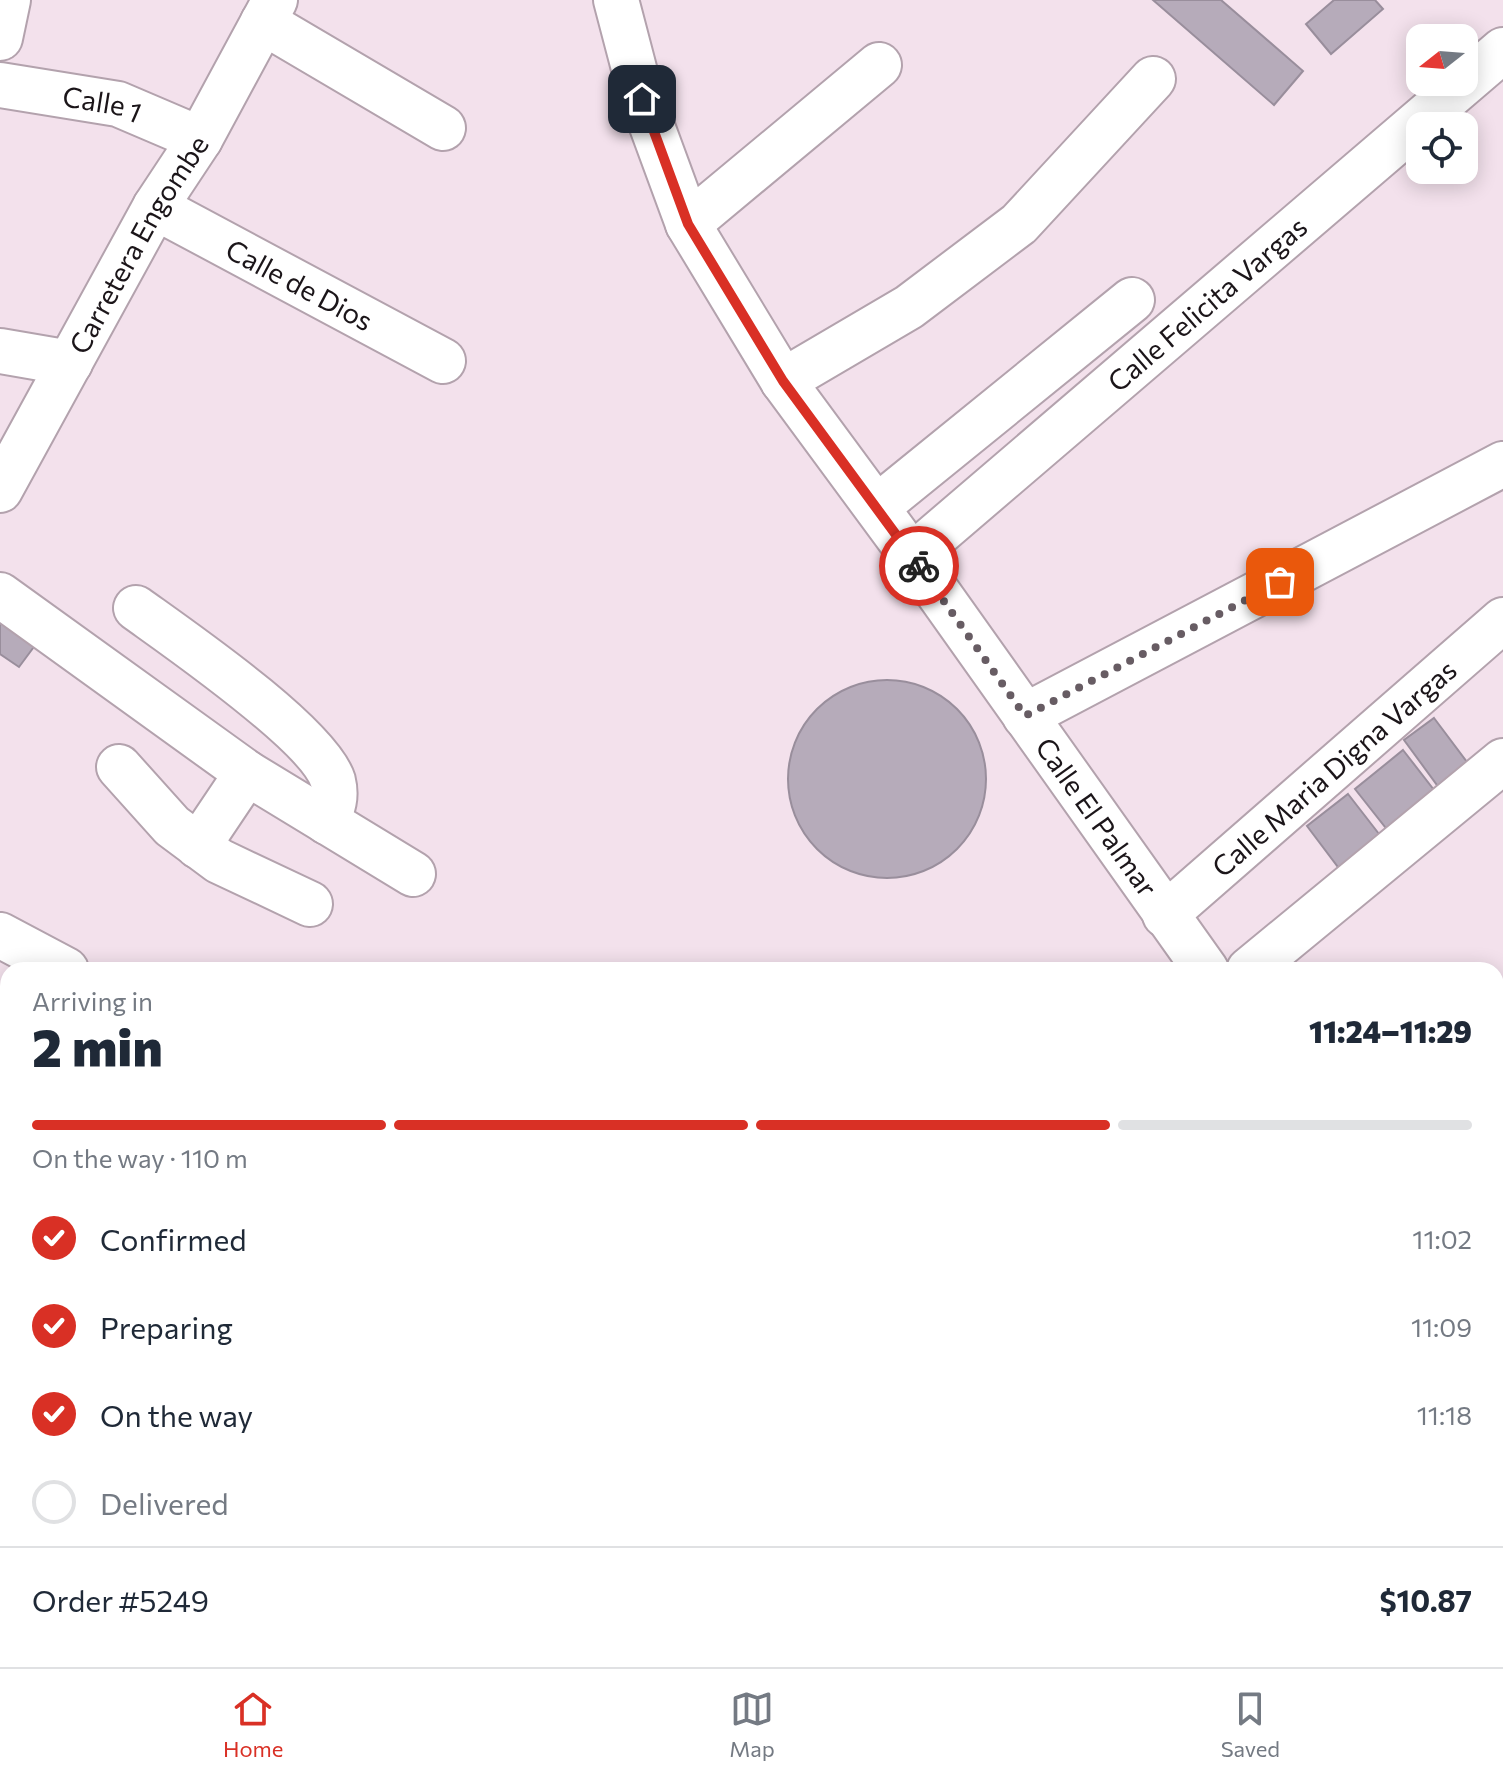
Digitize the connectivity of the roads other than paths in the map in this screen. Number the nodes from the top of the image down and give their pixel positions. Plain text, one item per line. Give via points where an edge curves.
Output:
1 (8, 0) edge
2 (616, 0) edge
3 (269, 11) edge
4 (0, 38) edge
5 (1503, 50) edge
6 (879, 65) dead end
7 (1153, 79) dead end
8 (0, 85) edge
9 (443, 128) dead end
10 (200, 139) junction
11 (155, 207) junction
12 (688, 224) junction
13 (1132, 300) dead end
14 (0, 351) edge
15 (443, 361) dead end
16 (70, 363) junction
17 (783, 381) junction
18 (1503, 464) edge
19 (0, 490) edge
20 (877, 507) junction
21 (912, 556) junction
22 (0, 595) edge
23 (136, 608) dead end
24 (1503, 620) edge
25 (1025, 716) junction
26 (1503, 761) edge
27 (119, 767) dead end
28 (247, 773) junction
29 (327, 822) junction
30 (198, 846) junction
31 (413, 874) dead end
32 (310, 904) dead end
33 (1165, 915) junction
34 (0, 935) edge
35 (51, 962) edge
36 (1200, 962) edge
37 (1259, 962) edge

1 - 4 street
2 - 12 street, Calle El Palmar via 642,99
3 - 9 street
3 - 10 street, Carretera Engombe
5 - 21 street, Calle Felicita Vargas
6 - 12 street
7 - 17 street via 1019,224 909,307
8 - 10 street, Calle 1 via 118,104
10 - 11 street, Carretera Engombe
11 - 15 street, Calle de Dios
11 - 16 street, Carretera Engombe
12 - 17 street, Calle El Palmar
13 - 20 street
14 - 16 street
16 - 19 street, Carretera Engombe
17 - 20 street, Calle El Palmar
18 - 25 street
20 - 21 street, Calle El Palmar
21 - 25 street, Calle El Palmar
22 - 28 street
23 - 29 street via 244,688 316,753 332,778 336,800
24 - 33 street, Calle Maria Digna Vargas
25 - 33 street, Calle El Palmar
26 - 37 street
27 - 30 street via 172,826
28 - 29 street
28 - 30 street
29 - 31 street
30 - 32 street
33 - 36 street, Calle El Palmar
34 - 35 street

